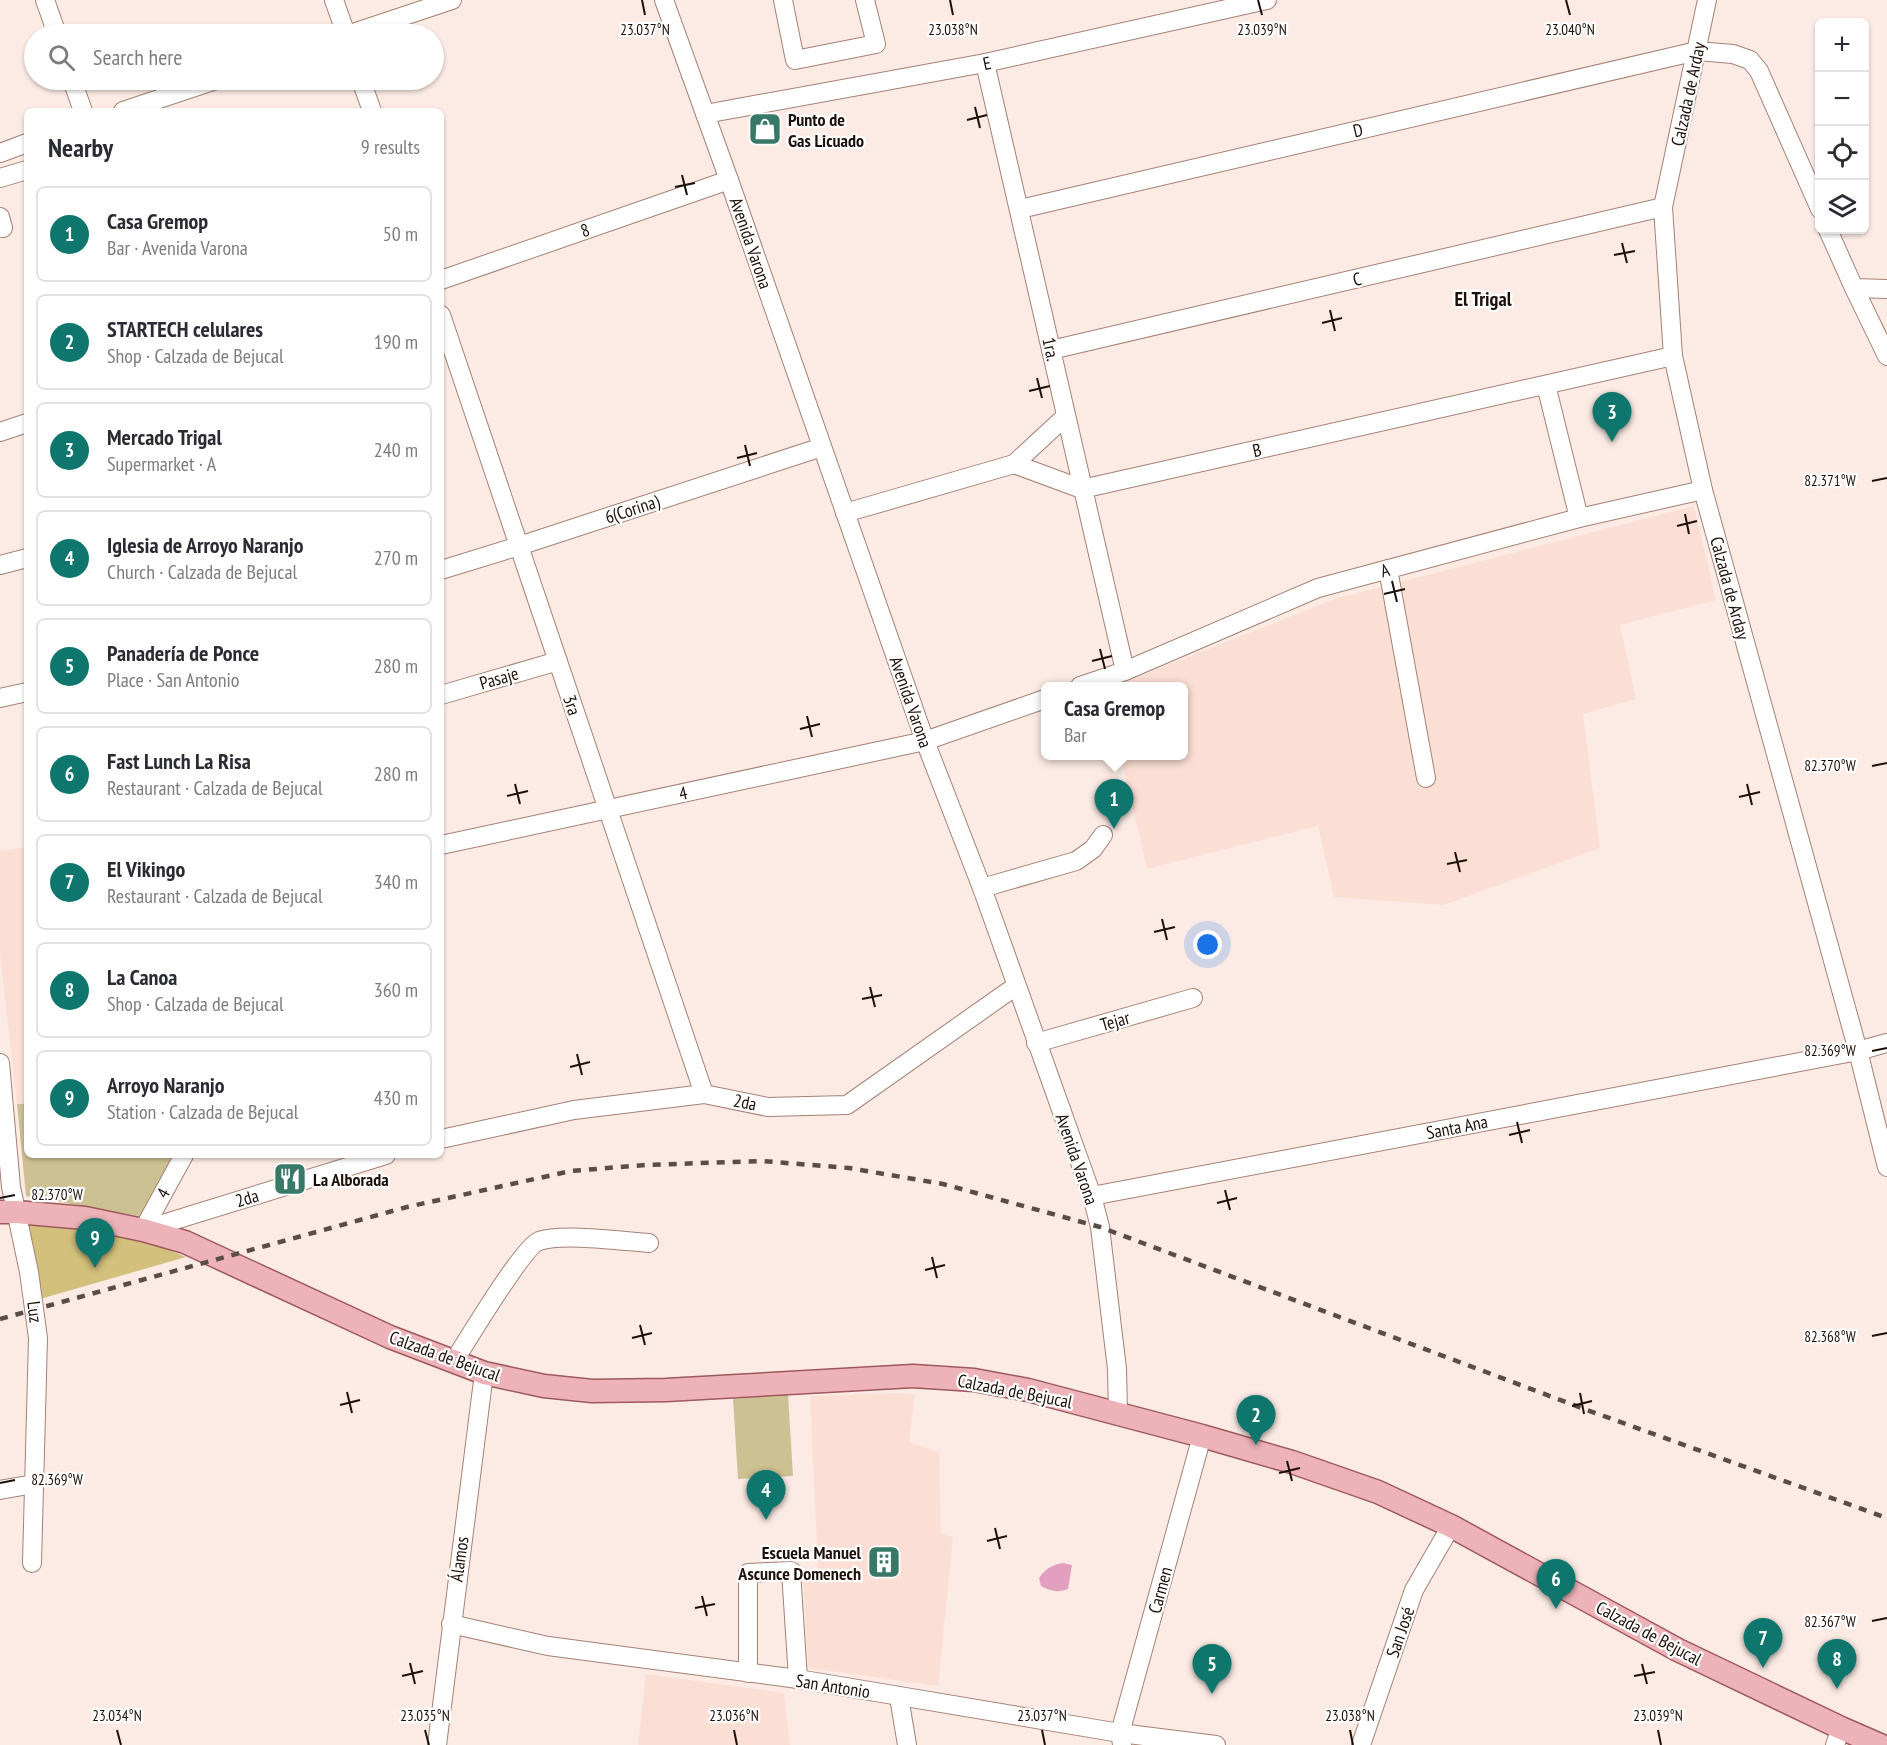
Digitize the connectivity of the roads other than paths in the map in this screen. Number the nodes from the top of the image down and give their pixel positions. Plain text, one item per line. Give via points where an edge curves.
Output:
1 (45, 0) edge
2 (334, 0) edge
3 (452, 0) edge
4 (663, 0) edge
5 (783, 0) edge
6 (866, 0) edge
7 (1267, 0) edge
8 (1707, 0) edge
9 (53, 24) edge
10 (344, 24) edge
11 (379, 24) edge
12 (1697, 51) junction
13 (985, 63) junction
14 (76, 90) edge
15 (186, 90) edge
16 (365, 90) edge
17 (82, 108) edge
18 (132, 108) edge
19 (371, 108) edge
20 (705, 114) junction
21 (24, 144) edge
22 (0, 153) edge
23 (24, 171) edge
24 (0, 178) edge
25 (729, 180) junction
26 (1815, 198) edge
27 (1663, 207) junction
28 (1020, 209) junction
29 (1830, 234) edge
30 (444, 279) edge
31 (1854, 288) junction
32 (1887, 290) edge
33 (444, 324) edge
34 (1051, 350) junction
35 (1673, 356) junction
36 (1887, 356) edge
37 (1546, 385) junction
38 (1065, 416) junction
39 (24, 424) edge
40 (0, 432) edge
41 (822, 447) junction
42 (1014, 464) junction
43 (1082, 489) junction
44 (1703, 490) junction
45 (845, 513) junction
46 (1579, 518) junction
47 (519, 546) junction
48 (24, 559) edge
49 (0, 565) edge
50 (444, 569) edge
51 (1388, 569) junction
52 (558, 660) junction
53 (1125, 671) junction
54 (1094, 682) edge
55 (24, 693) edge
56 (444, 694) edge
57 (0, 698) edge
58 (1041, 700) edge
59 (925, 741) junction
60 (1426, 778) dead end
61 (607, 809) junction
62 (1103, 835) dead end
63 (444, 844) edge
64 (982, 888) junction
65 (1016, 986) junction
66 (1193, 998) dead end
67 (1887, 1043) edge
68 (1036, 1044) junction
69 (1858, 1051) junction
70 (0, 1063) edge
71 (704, 1094) junction
72 (444, 1137) edge
73 (182, 1158) edge
74 (376, 1158) edge
75 (1887, 1167) edge
76 (1092, 1196) junction
77 (8, 1212) edge
78 (143, 1230) junction
79 (649, 1243) dead end
80 (454, 1361) junction
81 (484, 1373) junction
82 (1118, 1412) junction
83 (1202, 1436) junction
84 (34, 1484) junction
85 (0, 1490) edge
86 (1451, 1526) junction
87 (32, 1563) dead end
88 (451, 1624) junction
89 (748, 1673) junction
90 (798, 1679) junction
91 (899, 1697) junction
92 (1838, 1737) edge
93 (1121, 1739) edge
94 (437, 1745) edge
95 (907, 1745) edge
96 (1216, 1745) edge
97 (1361, 1745) edge
98 (1880, 1745) edge

1 - 9 street
2 - 10 street
3 - 11 street
4 - 20 street, Avenida Varona
5 - 6 street via 795,60 876,44
7 - 13 street, E
8 - 12 street, Calzada de Arday
12 - 26 street, D via 1733,54 1750,60 1759,71
12 - 27 street, Calzada de Arday
12 - 28 street, D
13 - 20 street, E
13 - 28 street, 1ra.
14 - 17 street
15 - 18 street
16 - 19 street
20 - 25 street, Avenida Varona
21 - 22 street
23 - 24 street
25 - 30 street, 8
25 - 41 street, Avenida Varona
27 - 34 street, C
27 - 35 street, Calzada de Arday
28 - 34 street, 1ra.
29 - 31 street
31 - 32 street
31 - 36 street
33 - 47 street, 3ra
34 - 38 street, 1ra.
35 - 37 street, B
35 - 44 street, Calzada de Arday
37 - 43 street, B
37 - 46 street
38 - 42 street
38 - 43 street, 1ra.
39 - 40 street
41 - 45 street, Avenida Varona
41 - 47 street, 6(Corina)
42 - 43 street
42 - 45 street
43 - 53 street, 1ra.
44 - 46 street, A
44 - 69 street, Calzada de Arday
45 - 59 street, Avenida Varona
46 - 51 street, A
47 - 50 street, 6(Corina)
47 - 52 street, 3ra
48 - 49 street
51 - 53 street, A via 1317,588
51 - 60 street
52 - 56 street, Pasaje
52 - 61 street, 3ra
53 - 54 street, A
55 - 57 street
58 - 59 street
59 - 61 street, 4
59 - 64 street, Avenida Varona
61 - 63 street, 4
61 - 71 street, 3ra
62 - 64 street via 1093,849 1076,861
64 - 65 street, Avenida Varona
65 - 68 street, Avenida Varona
65 - 71 street, 2da via 847,1105 768,1107
66 - 68 street, Tejar
67 - 69 street, Santa Ana
68 - 76 street, Avenida Varona
69 - 75 street, Calzada de Arday
69 - 76 street, Santa Ana
70 - 77 street, Luz via 11,1187
71 - 72 street, 2da via 574,1110
73 - 78 street, 4
74 - 78 street, 2da
76 - 82 street, Avenida Varona via 1100,1227 1117,1369
77 - 78 main road, Calzada de Bejucal via 85,1218
77 - 84 street, Luz via 29,1272 38,1338
78 - 80 main road, Calzada de Bejucal via 185,1242 390,1337
79 - 80 street via 553,1237 536,1242
80 - 81 main road, Calzada de Bejucal
81 - 82 main road, Calzada de Bejucal via 544,1386 592,1390 666,1390 913,1376 974,1380
81 - 88 street, Álamos
82 - 83 main road, Calzada de Bejucal
83 - 86 main road, Calzada de Bejucal via 1378,1492
83 - 93 street, Carmen
84 - 85 street
84 - 87 street, Luz
86 - 92 main road, Calzada de Bejucal
86 - 97 street, San José via 1414,1590
88 - 89 street, San Antonio via 548,1646
88 - 94 street, Álamos
89 - 90 street, San Antonio
89 - 90 street via 748,1573 791,1571
90 - 91 street, San Antonio
91 - 93 street, San Antonio
91 - 95 street
92 - 98 main road, Calzada de Bejucal
93 - 96 street, San Antonio

